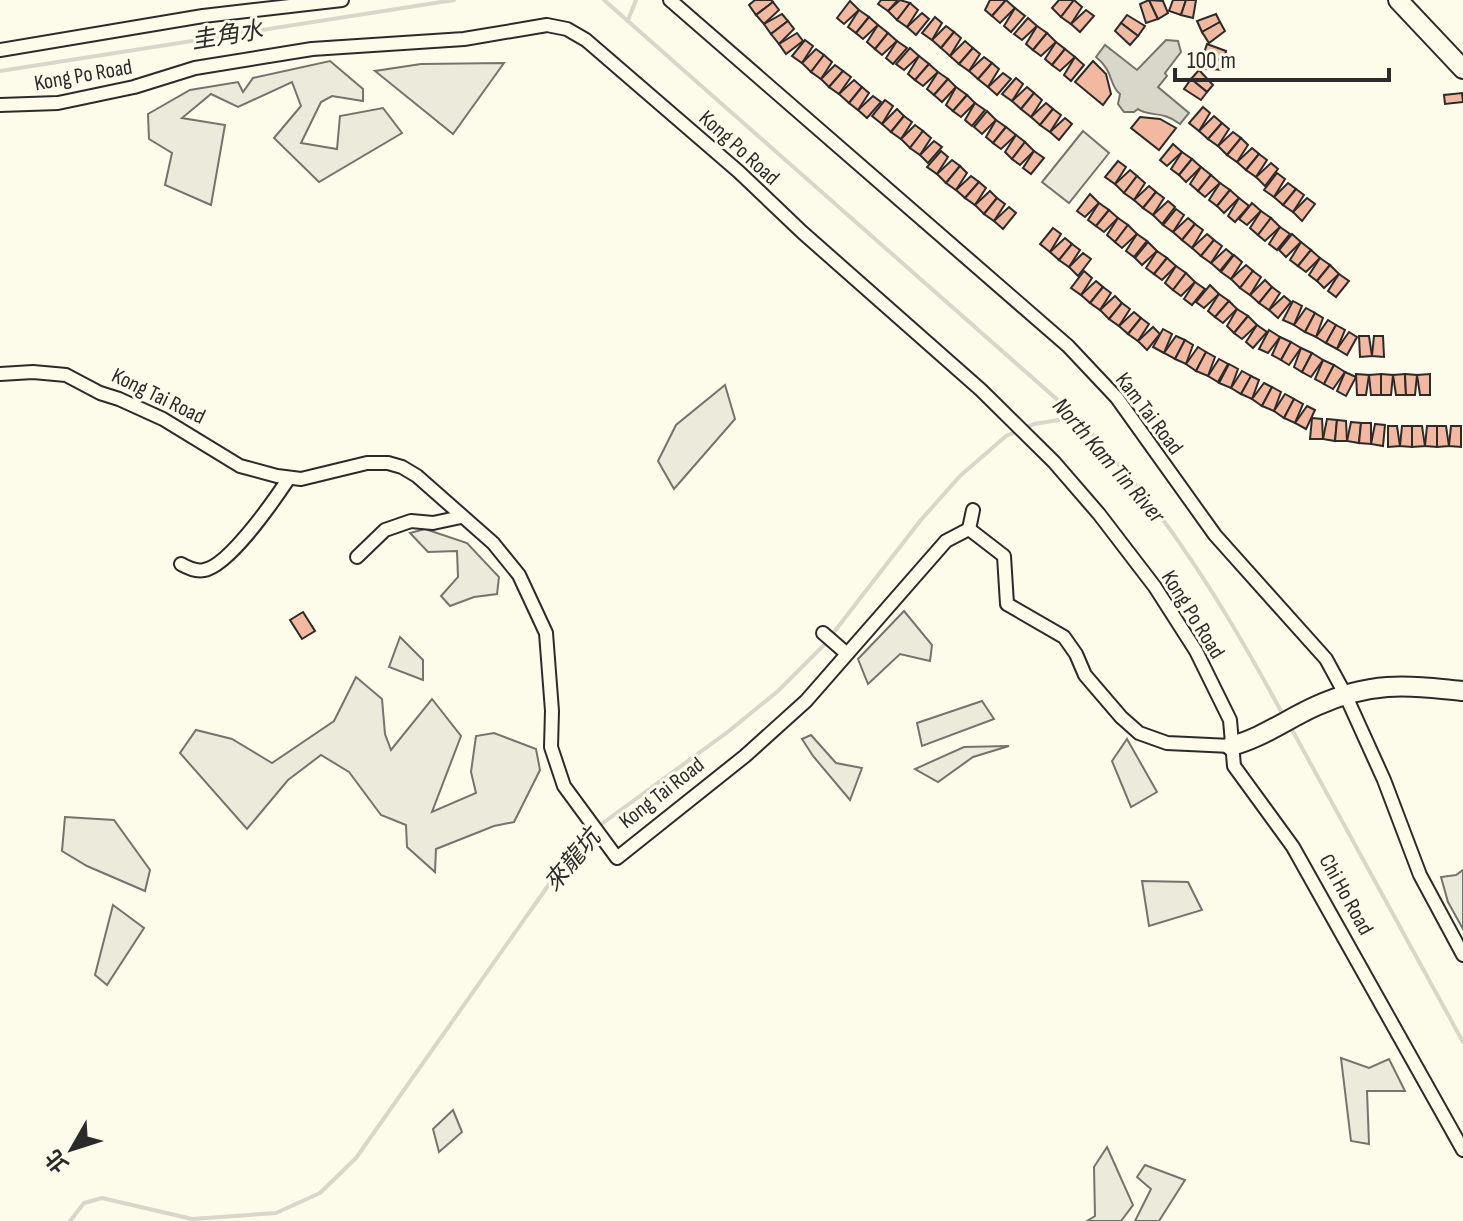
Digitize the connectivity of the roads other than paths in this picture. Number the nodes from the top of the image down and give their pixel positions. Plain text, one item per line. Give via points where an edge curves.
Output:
1 (342, 0) edge
2 (670, 0) edge
3 (1398, 0) edge
4 (0, 50) edge
5 (1463, 69) edge
6 (0, 105) edge
7 (0, 374) edge
8 (289, 478) junction
9 (973, 510) dead end
10 (461, 517) junction
11 (969, 529) junction
12 (357, 557) dead end
13 (181, 564) dead end
14 (823, 633) dead end
15 (846, 653) junction
16 (1463, 691) edge
17 (1345, 694) junction
18 (1231, 746) junction
19 (1463, 955) edge
20 (1463, 1150) edge

1 - 4 street via 203,16
2 - 17 street, Kam Tai Road via 1068,346 1117,398 1215,535 1326,659
3 - 5 street
6 - 18 street, Kong Po Road via 58,103 204,67 312,49 464,39 547,25 567,29 682,122 1054,462 1168,606 1220,696 1230,720
7 - 8 street, Kong Tai Road via 66,375 163,419 240,466
8 - 10 street, Kong Tai Road via 388,463 417,476
8 - 13 street via 266,512 214,567 202,571
9 - 11 street
10 - 12 street via 411,521 385,530
10 - 15 street, Kong Tai Road via 493,543 519,575 546,633 551,747 564,786 617,858 745,756 806,701
11 - 15 street, Kong Tai Road via 946,541
11 - 18 street via 1004,556 1007,604 1064,637 1085,675 1139,733 1167,743
14 - 15 street
16 - 17 street via 1374,686
17 - 18 street via 1254,740
17 - 19 street, Kam Tai Road via 1420,875
18 - 20 street, Chi Ho Road via 1234,766 1293,847

